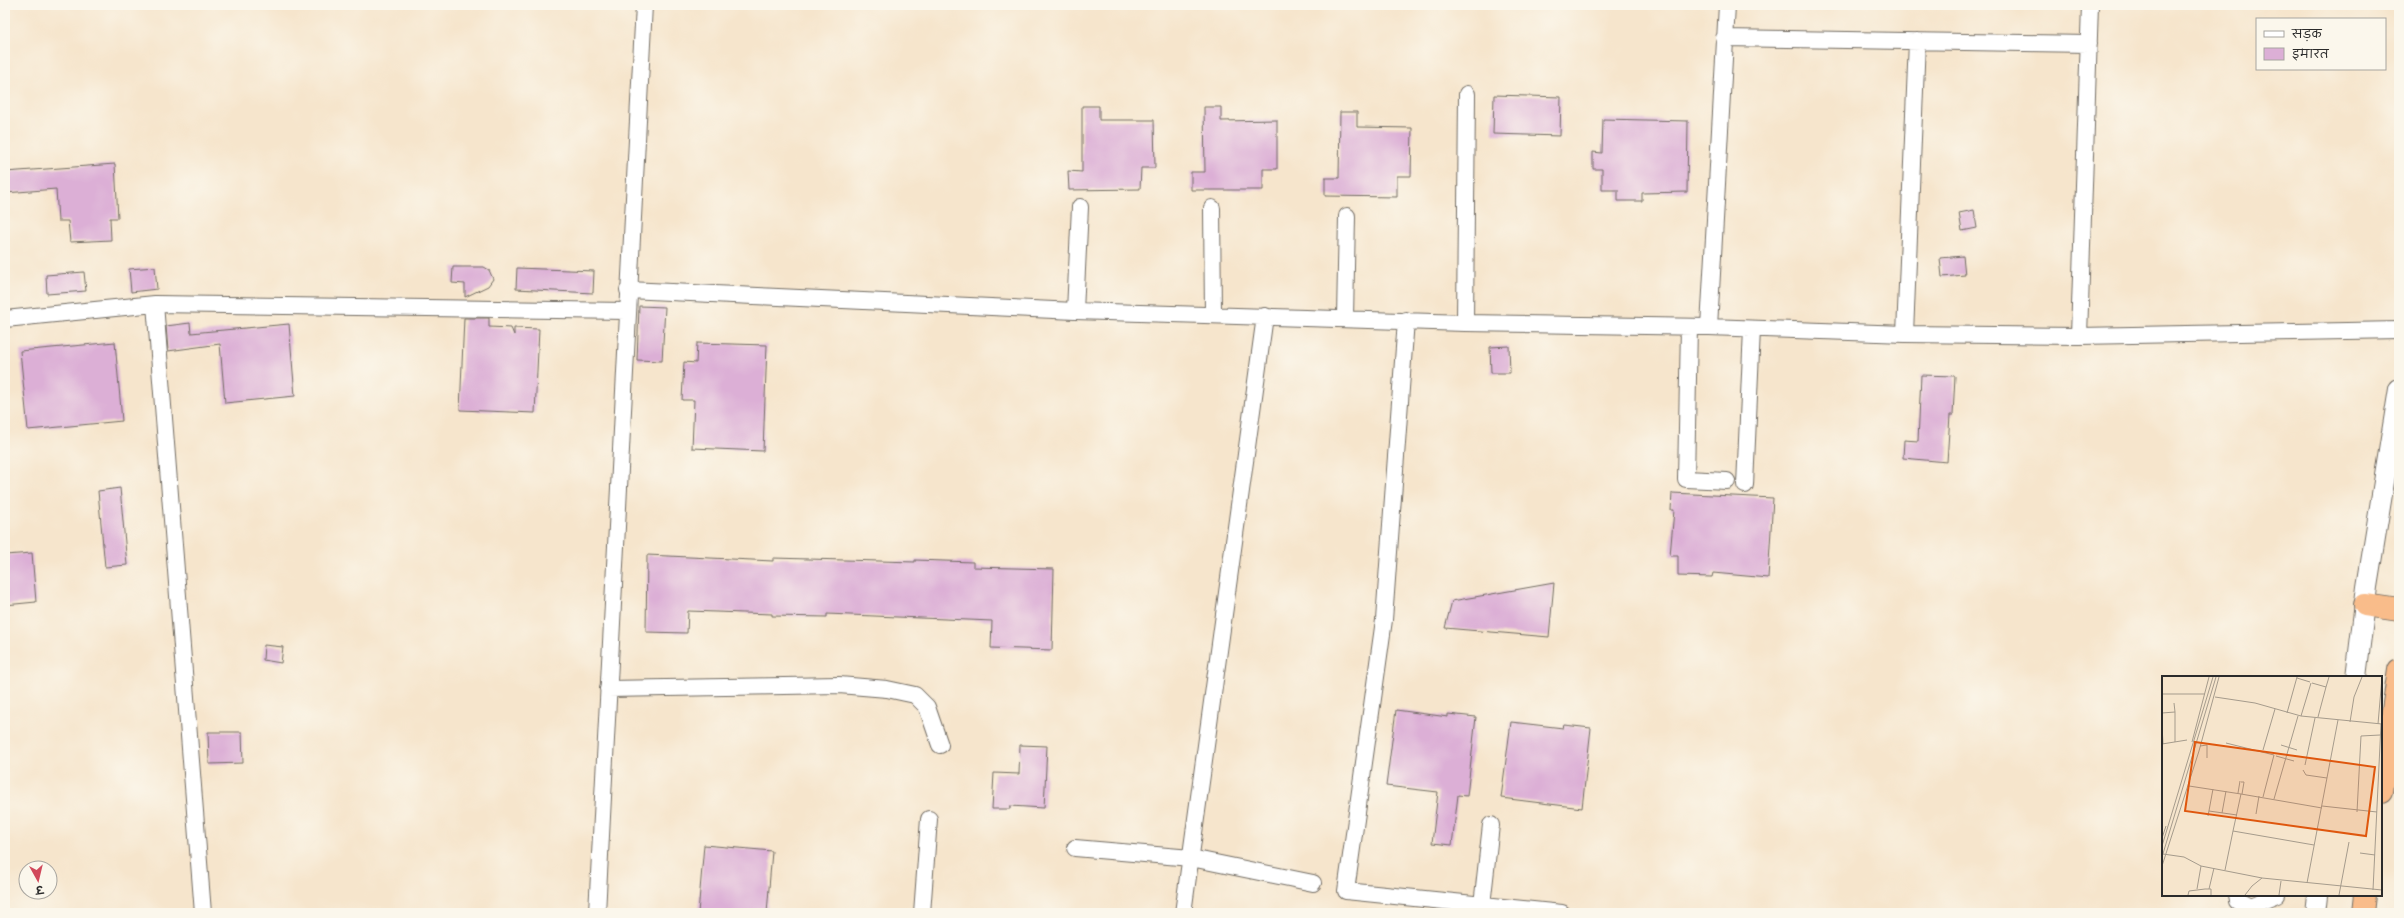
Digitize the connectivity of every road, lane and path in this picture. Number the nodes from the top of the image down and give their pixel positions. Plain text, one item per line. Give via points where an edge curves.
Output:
1 (644, 5) edge
2 (1727, 5) edge
3 (2090, 5) edge
4 (1724, 38) junction
5 (1916, 41) junction
6 (2089, 44) junction
7 (1467, 94) dead end
8 (1080, 207) dead end
9 (1212, 208) dead end
10 (1347, 216) dead end
11 (628, 290) junction
12 (155, 304) junction
13 (627, 311) junction
14 (1074, 311) junction
15 (1213, 314) junction
16 (1265, 316) junction
17 (1345, 318) junction
18 (5, 319) edge
19 (1406, 320) junction
20 (1465, 322) junction
21 (1689, 327) junction
22 (1709, 327) junction
23 (1752, 329) junction
24 (2399, 330) edge
25 (1905, 334) junction
26 (2079, 336) junction
27 (2399, 389) edge
28 (1727, 481) dead end
29 (1745, 486) dead end
30 (2365, 605) junction
31 (2399, 610) edge
32 (2399, 670) edge
33 (2356, 676) edge
34 (608, 689) junction
35 (940, 745) dead end
36 (2382, 784) edge
37 (929, 819) dead end
38 (1491, 825) dead end
39 (1075, 848) dead end
40 (1191, 858) junction
41 (1313, 883) dead end
42 (2237, 896) edge
43 (2275, 896) edge
44 (2318, 896) edge
45 (2365, 896) edge
46 (1482, 905) junction
47 (203, 913) edge
48 (597, 913) edge
49 (922, 913) edge
50 (1183, 913) edge
51 (1562, 913) edge
52 (2316, 913) edge
53 (2363, 913) edge

1 - 11 street
2 - 4 street
3 - 6 street
4 - 5 street
4 - 22 street
5 - 6 street
5 - 25 street
6 - 26 street
7 - 20 street
8 - 14 street
9 - 15 street
10 - 17 street
11 - 13 street
11 - 14 street
12 - 13 street
12 - 18 street
12 - 47 street
13 - 34 street
14 - 15 street
15 - 16 street
16 - 17 street
16 - 40 street
17 - 19 street
19 - 20 street
19 - 46 street via 1384,620 1346,891
20 - 21 street
21 - 22 street
21 - 28 street via 1686,476 1689,480
22 - 23 street
23 - 25 street
23 - 29 street
24 - 26 street
25 - 26 street
27 - 30 street
30 - 31 highway
30 - 33 street
32 - 36 highway
34 - 35 street via 839,685 887,689 915,695 927,707
34 - 48 street
37 - 49 street
38 - 46 street
39 - 40 street
40 - 41 street
40 - 50 street
42 - 43 street via 2238,900 2250,906
44 - 52 street
45 - 53 highway
46 - 51 street

